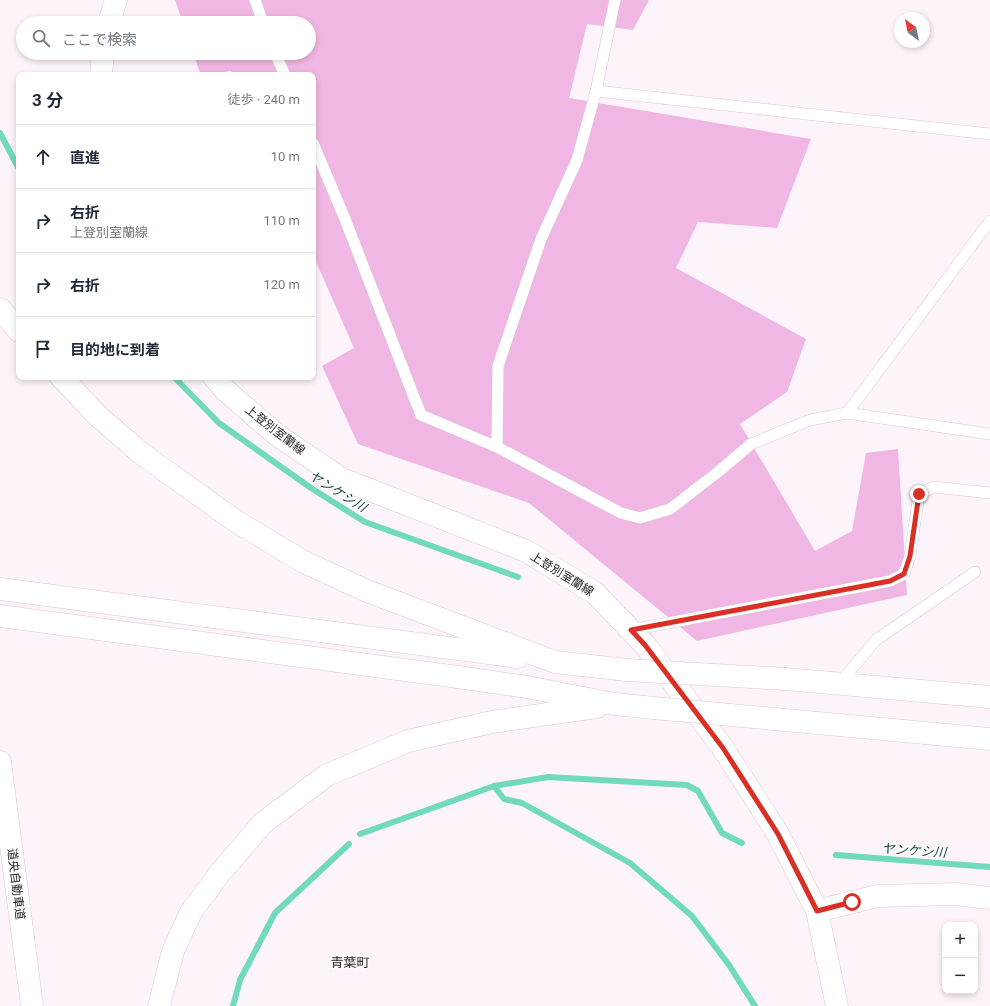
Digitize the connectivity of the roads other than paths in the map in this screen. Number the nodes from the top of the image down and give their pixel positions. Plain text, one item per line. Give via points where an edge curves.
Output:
1 (116, 0) edge
2 (255, 0) edge
3 (615, 0) edge
4 (111, 16) edge
5 (261, 16) edge
6 (102, 60) edge
7 (278, 60) edge
8 (101, 72) edge
9 (284, 72) edge
10 (596, 91) junction
11 (990, 134) edge
12 (316, 149) edge
13 (990, 221) edge
14 (0, 310) edge
15 (16, 328) edge
16 (64, 380) edge
17 (217, 380) edge
18 (847, 413) junction
19 (990, 434) edge
20 (497, 447) junction
21 (990, 494) edge
22 (974, 572) dead end
23 (0, 589) edge
24 (0, 616) edge
25 (631, 630) junction
26 (555, 662) junction
27 (839, 684) junction
28 (990, 697) edge
29 (614, 704) junction
30 (990, 738) edge
31 (0, 762) edge
32 (990, 898) edge
33 (817, 911) junction
34 (32, 1006) edge
35 (158, 1006) edge
36 (837, 1006) edge

1 - 4 main road
2 - 5 lane
3 - 10 lane
6 - 8 main road
7 - 9 lane
10 - 11 lane
10 - 20 lane via 577,160 542,239 498,366
12 - 20 lane via 421,415
13 - 18 lane
14 - 15 main road
16 - 26 main road via 99,418 142,454 237,522 302,561 367,590
17 - 25 main road, 上登別室蘭線 via 277,434 342,479 526,551 595,593
18 - 19 lane
18 - 20 lane via 810,420 750,444 670,509 640,518 621,513
21 - 25 lane via 934,487 919,494 910,556 904,574 890,581
22 - 27 lane via 876,640
23 - 26 main road
24 - 29 main road via 458,677
25 - 33 main road, 上登別室蘭線 via 723,748 778,834
26 - 27 main road, bridge via 627,670
27 - 28 main road
29 - 30 main road, bridge
29 - 35 main road via 492,722 408,741 327,775 263,823 191,912 173,951
31 - 34 main road, 道央自動車道
32 - 33 main road via 956,894 878,896
33 - 36 main road, 上登別室蘭線

